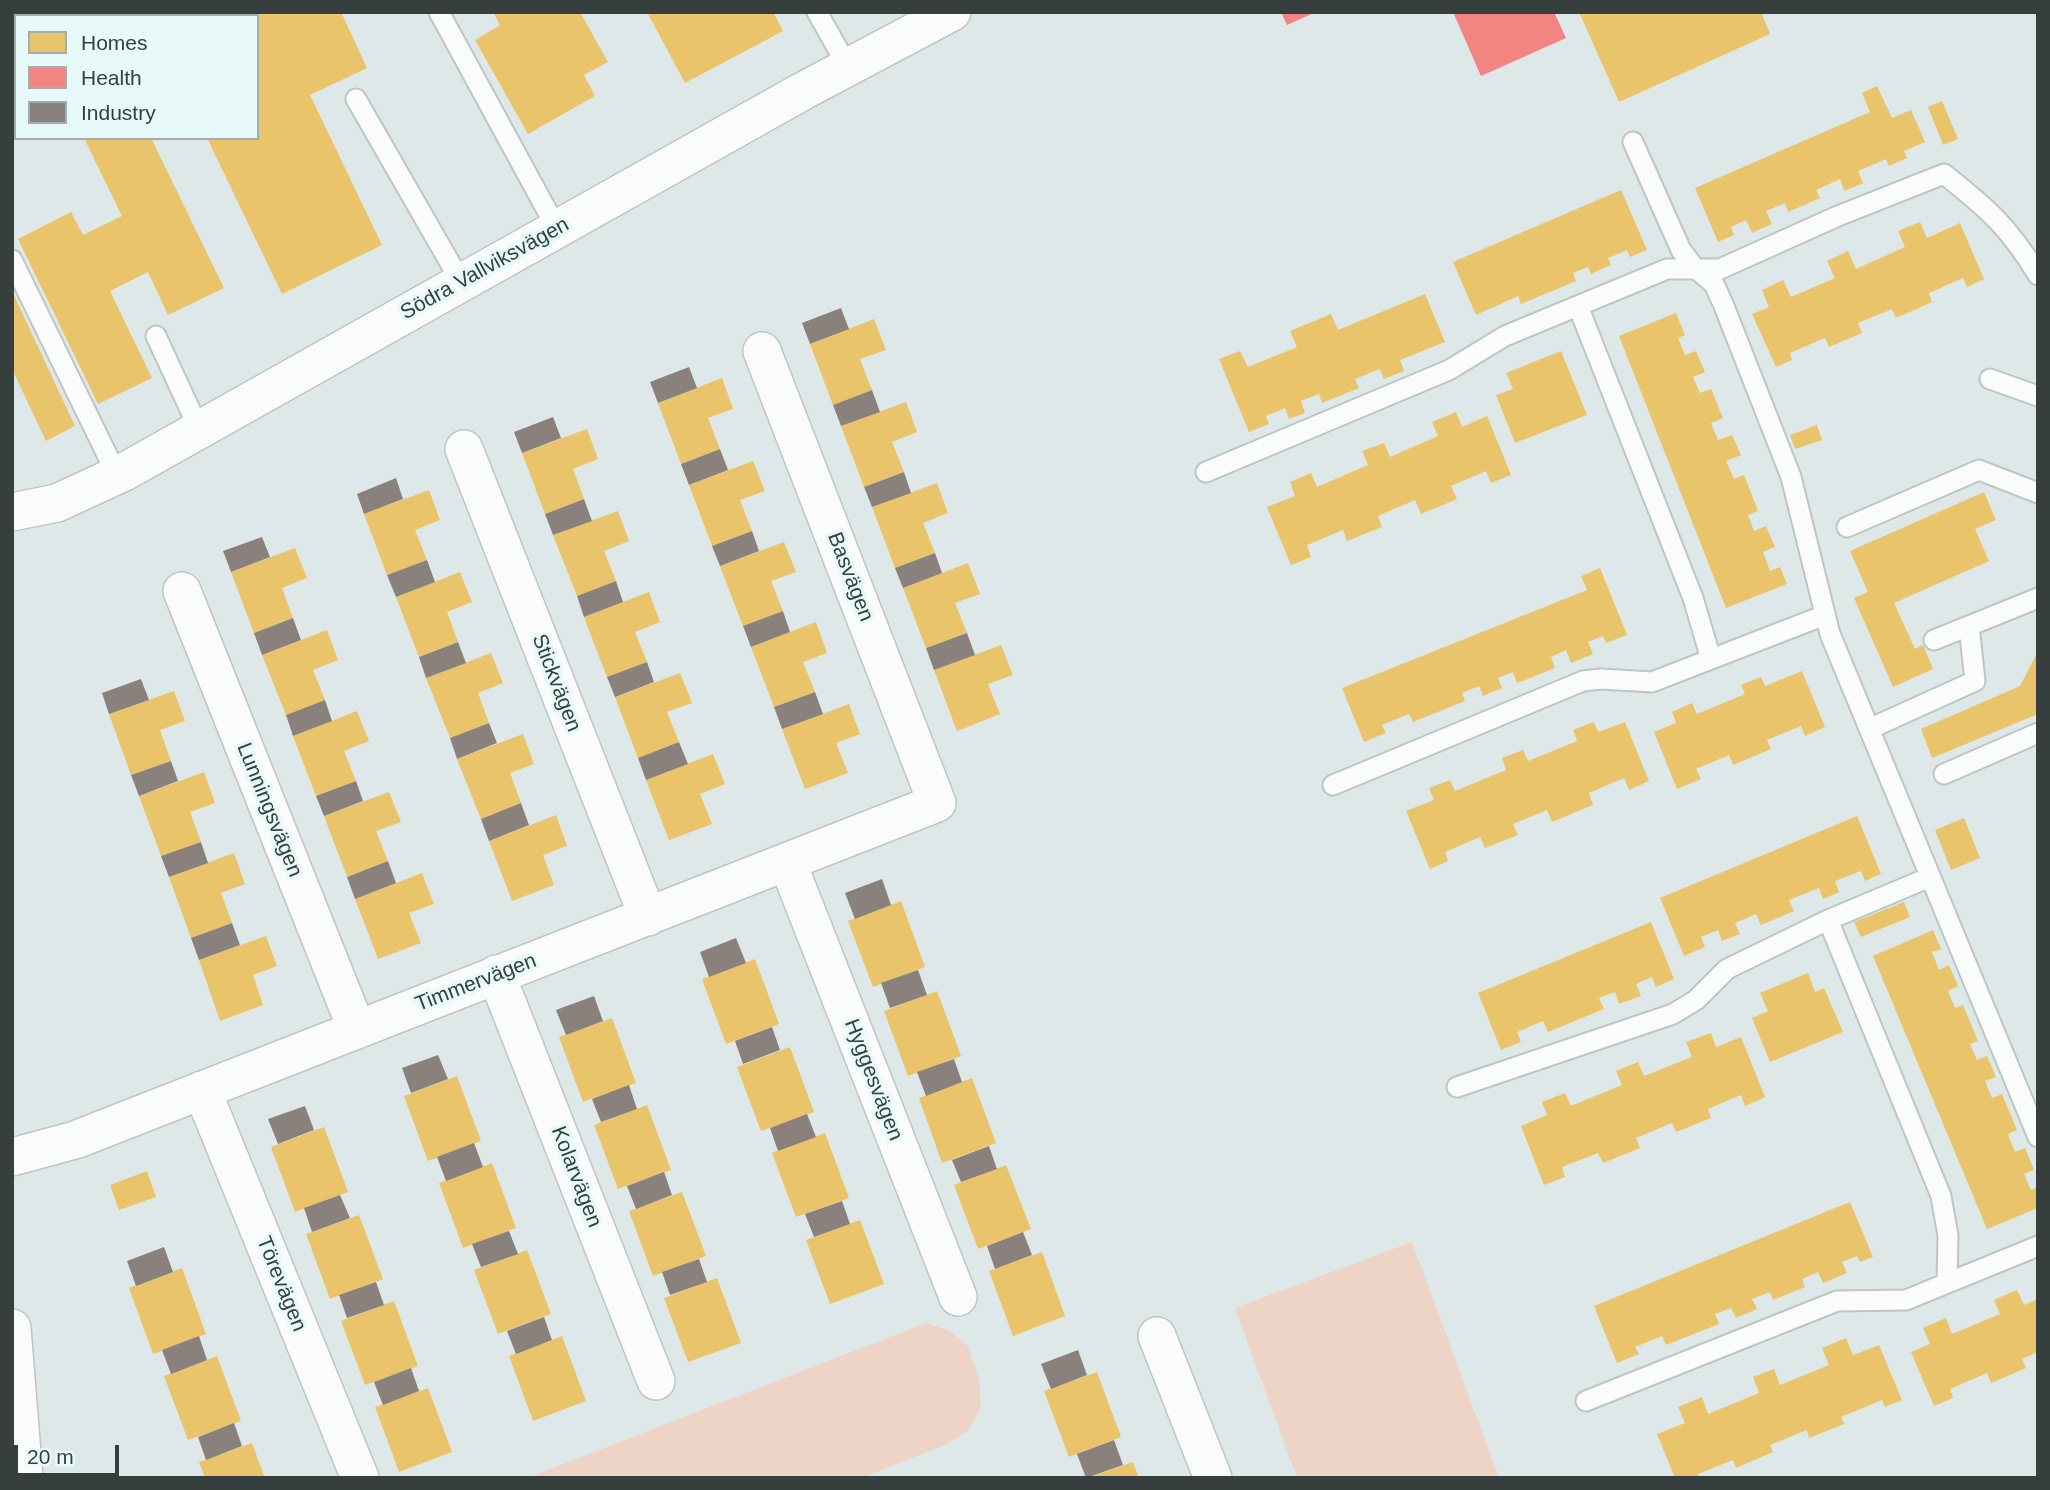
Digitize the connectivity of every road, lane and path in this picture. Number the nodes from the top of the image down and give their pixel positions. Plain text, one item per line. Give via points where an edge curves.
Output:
1 (439, 12) edge
2 (817, 12) edge
3 (952, 12) edge
4 (848, 67) junction
5 (356, 99) dead end
6 (1633, 142) dead end
7 (557, 229) junction
8 (12, 260) edge
9 (1694, 267) junction
10 (2038, 275) edge
11 (461, 282) junction
12 (1578, 306) junction
13 (156, 336) dead end
14 (762, 351) dead end
15 (1990, 379) dead end
16 (2038, 396) edge
17 (199, 429) junction
18 (464, 449) dead end
19 (1206, 472) dead end
20 (117, 475) junction
21 (2038, 493) edge
22 (12, 512) edge
23 (1847, 527) dead end
24 (182, 591) dead end
25 (2038, 598) edge
26 (1825, 615) junction
27 (1969, 626) junction
28 (1934, 640) dead end
29 (1712, 659) junction
30 (1869, 729) junction
31 (2038, 733) edge
32 (1944, 774) dead end
33 (1333, 785) dead end
34 (937, 803) joint
35 (789, 864) junction
36 (1930, 877) junction
37 (648, 917) junction
38 (1828, 920) junction
39 (496, 974) junction
40 (357, 1030) junction
41 (1457, 1087) dead end
42 (202, 1090) junction
43 (2038, 1137) edge
44 (12, 1157) edge
45 (2038, 1246) edge
46 (1947, 1283) junction
47 (958, 1297) dead end
48 (12, 1328) edge
49 (1157, 1336) dead end
50 (656, 1381) dead end
51 (1586, 1401) dead end
52 (24, 1478) edge
53 (360, 1478) edge
54 (1213, 1478) edge

1 - 7 lane
2 - 4 lane
3 - 4 street, Södra Vallviksvägen
4 - 7 street, Södra Vallviksvägen
5 - 11 lane
6 - 9 lane
7 - 11 street, Södra Vallviksvägen
8 - 20 lane
9 - 10 lane via 1720,269 1944,174 1991,211 2014,236
9 - 12 lane via 1667,269
9 - 26 lane via 1714,284 1791,477
11 - 17 street, Södra Vallviksvägen
12 - 19 lane via 1505,336 1449,370
12 - 29 lane via 1693,598
13 - 17 lane
14 - 34 street, Basvägen
15 - 16 lane
17 - 20 street, Södra Vallviksvägen
18 - 37 street, Stickvägen
20 - 22 street, Södra Vallviksvägen via 57,503
21 - 23 lane via 1979,470
24 - 40 street, Lunningsvägen
25 - 27 lane
26 - 29 lane
26 - 30 lane
27 - 28 lane
27 - 30 lane via 1975,681
29 - 33 lane via 1652,682 1583,681
30 - 36 lane
31 - 32 lane
34 - 35 street, Timmervägen
35 - 37 street, Timmervägen
35 - 47 street, Hyggesvägen
36 - 38 lane
36 - 43 lane
37 - 39 street, Timmervägen
38 - 41 lane via 1727,969 1696,1000 1673,1014
38 - 46 lane via 1941,1196 1948,1236
39 - 40 street, Timmervägen
39 - 50 street, Kolarvägen
40 - 42 street, Timmervägen
42 - 44 street, Timmervägen via 75,1140
42 - 53 street, Törevägen
45 - 46 lane
46 - 51 lane via 1906,1300 1837,1301
48 - 52 street
49 - 54 street

